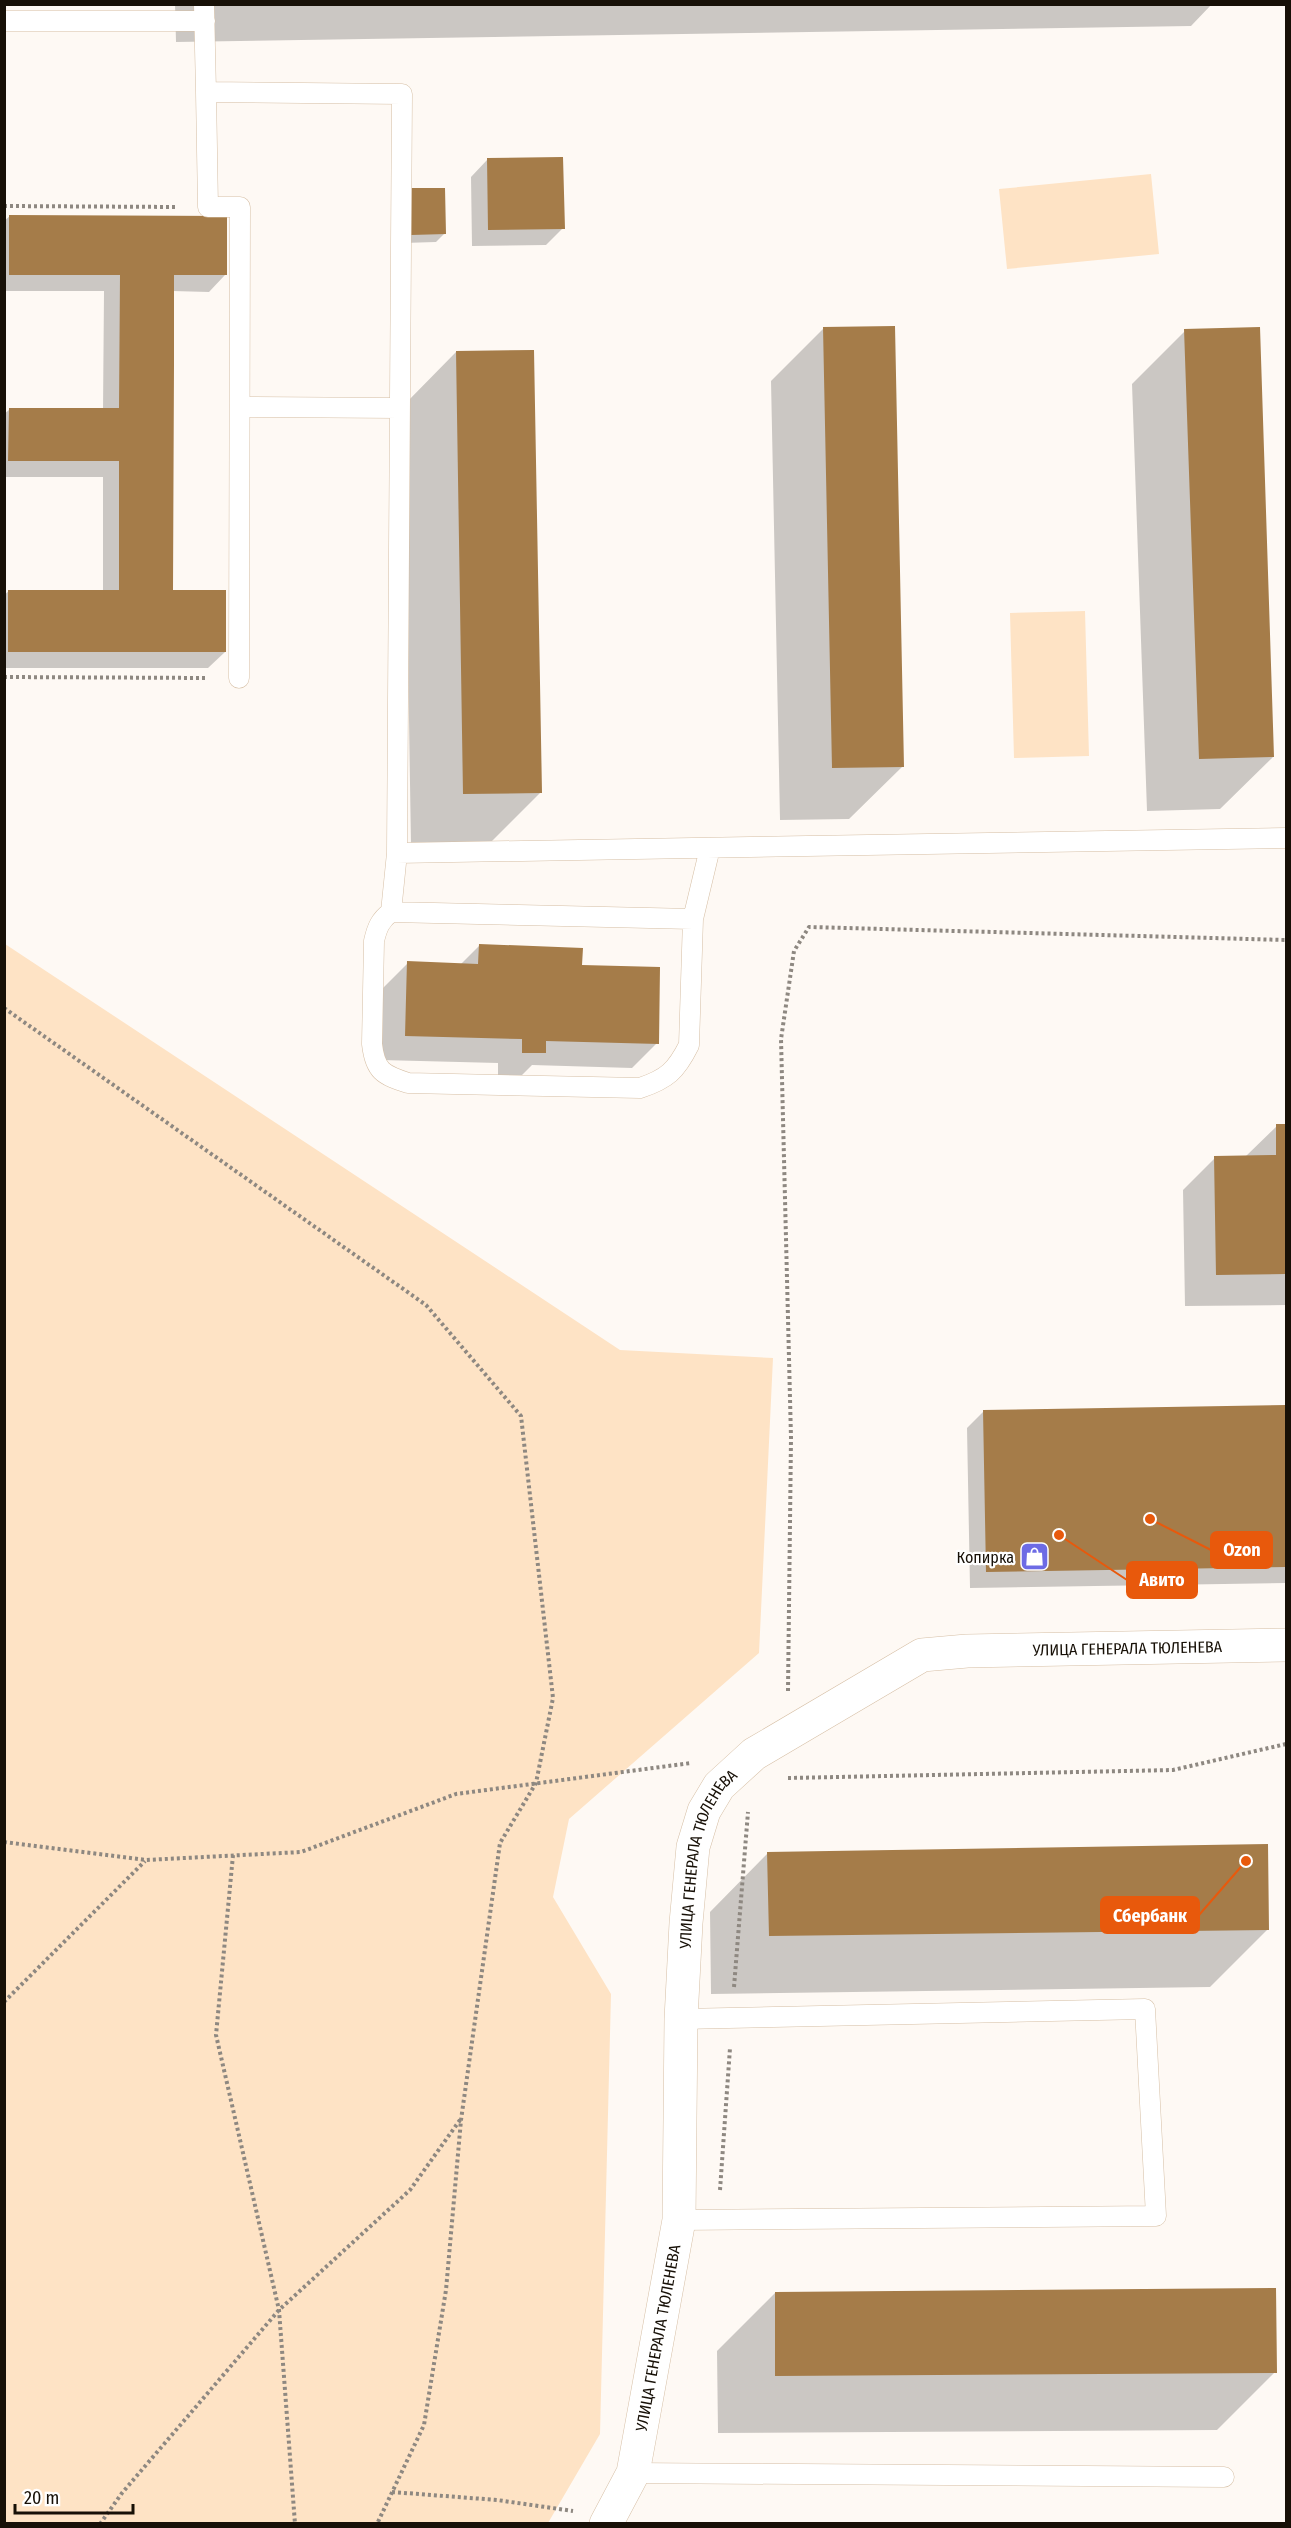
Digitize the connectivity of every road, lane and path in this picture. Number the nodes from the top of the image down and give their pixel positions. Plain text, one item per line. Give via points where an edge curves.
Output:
1 (205, 13) edge
2 (4, 21) edge
3 (206, 92) junction
4 (4, 206) edge
5 (208, 207) junction
6 (240, 407) junction
7 (399, 408) junction
8 (4, 677) edge
9 (239, 678) joint
10 (1287, 838) edge
11 (710, 848) junction
12 (397, 853) junction
13 (391, 912) junction
14 (693, 919) junction
15 (1287, 940) edge
16 (4, 1008) edge
17 (1287, 1645) edge
18 (787, 1735) junction
19 (1287, 1744) edge
20 (699, 1762) dead end
21 (787, 1779) junction
22 (536, 1783) junction
23 (779, 1785) dead end
24 (748, 1809) dead end
25 (4, 1842) edge
26 (233, 1855) junction
27 (146, 1860) junction
28 (4, 2002) edge
29 (732, 2017) junction
30 (681, 2019) junction
31 (461, 2120) junction
32 (679, 2220) junction
33 (718, 2220) junction
34 (279, 2310) junction
35 (633, 2473) junction
36 (1224, 2476) dead end
37 (392, 2492) junction
38 (608, 2520) edge
39 (100, 2523) edge
40 (295, 2523) edge
41 (377, 2523) edge

1 - 2 lane
1 - 3 lane
3 - 5 lane
3 - 7 lane via 402,94
4 - 5 path
5 - 6 lane via 240,207
6 - 7 lane
6 - 9 lane
7 - 12 lane
8 - 9 path
10 - 11 lane
11 - 12 lane
11 - 14 lane
12 - 13 lane
13 - 14 lane
13 - 14 lane via 376,928 374,942 374,1060 386,1076 420,1083 640,1088 662,1081 680,1064 689,1046
15 - 18 path via 809,927 794,951 781,1039 791,1438
16 - 22 path via 426,1305 521,1416 553,1698
17 - 18 street, УЛИЦА ГЕНЕРАЛА ТЮЛЕНЕВА via 922,1655
18 - 21 path
18 - 30 street, УЛИЦА ГЕНЕРАЛА ТЮЛЕНЕВА via 754,1754 719,1786 704,1811 693,1847
19 - 21 path via 1173,1770
20 - 22 path
21 - 23 path
22 - 26 path via 456,1794 301,1852
22 - 31 path via 500,1843
24 - 29 path
25 - 27 path
26 - 27 path
26 - 34 path via 216,2035
27 - 28 path
29 - 30 lane
29 - 33 path
29 - 33 lane via 1145,2009 1156,2216
30 - 32 street, УЛИЦА ГЕНЕРАЛА ТЮЛЕНЕВА
31 - 34 path via 410,2190
31 - 37 path via 446,2290 424,2425
32 - 33 lane
32 - 35 street, УЛИЦА ГЕНЕРАЛА ТЮЛЕНЕВА
34 - 39 path
34 - 40 path
35 - 36 lane
35 - 38 street, УЛИЦА ГЕНЕРАЛА ТЮЛЕНЕВА
37 - 38 path via 497,2500
37 - 41 path

